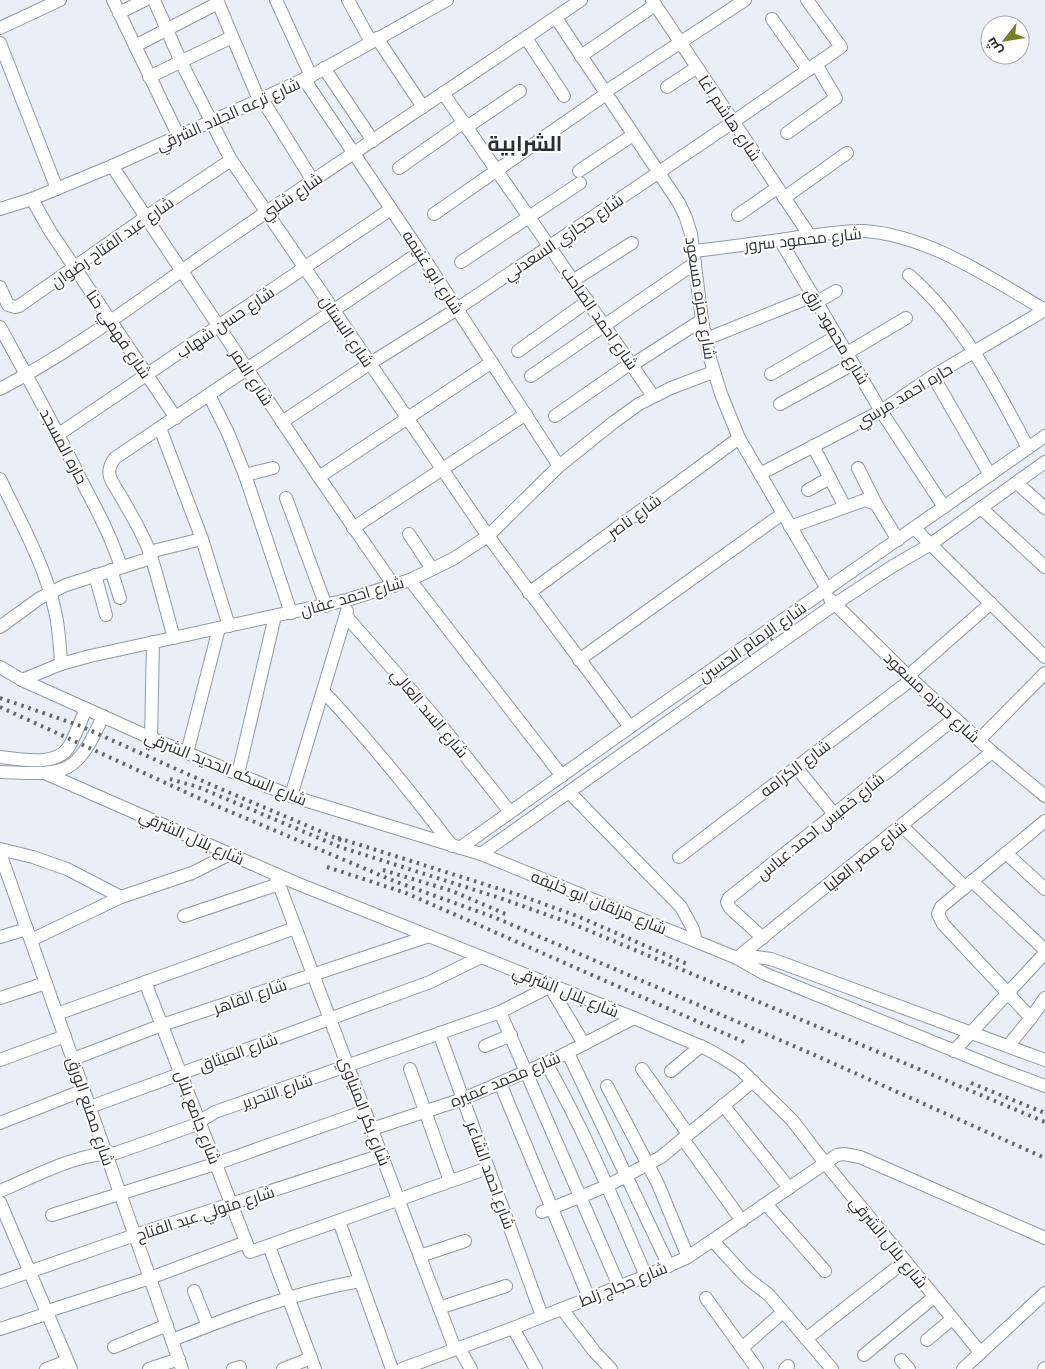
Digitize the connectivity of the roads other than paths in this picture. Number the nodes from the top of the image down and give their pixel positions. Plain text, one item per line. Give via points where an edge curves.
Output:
1 (113, 0) edge
2 (145, 0) edge
3 (154, 0) edge
4 (276, 0) edge
5 (348, 0) edge
6 (447, 0) edge
7 (582, 0) edge
8 (745, 0) edge
9 (807, 0) edge
10 (52, 2) edge
11 (218, 2) edge
12 (653, 2) edge
13 (119, 13) junction
14 (556, 18) junction
15 (772, 19) dead end
16 (0, 28) edge
17 (167, 29) junction
18 (232, 37) junction
19 (526, 38) junction
20 (374, 40) junction
21 (0, 43) edge
22 (679, 43) junction
23 (135, 46) junction
24 (581, 56) junction
25 (181, 62) junction
26 (812, 67) junction
27 (324, 68) junction
28 (696, 68) junction
29 (149, 77) junction
30 (308, 78) junction
31 (667, 87) dead end
32 (520, 91) dead end
33 (443, 93) junction
34 (606, 93) junction
35 (564, 96) dead end
36 (260, 100) junction
37 (423, 107) junction
38 (211, 122) junction
39 (732, 122) junction
40 (466, 125) junction
41 (787, 133) dead end
42 (633, 135) junction
43 (179, 137) junction
44 (372, 142) junction
45 (847, 152) dead end
46 (354, 154) junction
47 (231, 160) junction
48 (112, 166) junction
49 (399, 168) dead end
50 (497, 170) junction
51 (658, 172) junction
52 (313, 181) junction
53 (56, 189) junction
54 (781, 193) junction
55 (32, 199) junction
56 (391, 209) junction
57 (0, 210) edge
58 (266, 212) junction
59 (434, 214) dead end
60 (738, 215) dead end
61 (146, 217) junction
62 (530, 217) junction
63 (810, 236) junction
64 (780, 240) junction
65 (632, 243) dead end
66 (550, 246) junction
67 (420, 252) junction
68 (694, 257) junction
69 (461, 262) dead end
70 (74, 268) junction
71 (304, 268) junction
72 (182, 270) junction
73 (909, 275) dead end
74 (574, 280) junction
75 (0, 287) edge
76 (836, 291) dead end
77 (815, 299) junction
78 (588, 301) junction
79 (457, 308) junction
80 (1045, 310) edge
81 (333, 311) junction
82 (906, 318) dead end
83 (702, 320) junction
84 (110, 321) junction
85 (605, 325) junction
86 (219, 326) junction
87 (0, 328) edge
88 (837, 336) junction
89 (706, 339) junction
90 (518, 351) dead end
91 (976, 352) junction
92 (850, 358) junction
93 (492, 362) junction
94 (369, 364) junction
95 (631, 364) junction
96 (247, 369) junction
97 (713, 372) junction
98 (146, 374) junction
99 (770, 374) dead end
100 (26, 376) junction
101 (531, 376) dead end
102 (933, 376) junction
103 (0, 389) edge
104 (209, 395) junction
105 (654, 396) junction
106 (780, 404) dead end
107 (881, 411) junction
108 (526, 414) junction
109 (555, 416) dead end
110 (176, 418) junction
111 (406, 419) junction
112 (282, 422) junction
113 (160, 428) junction
114 (58, 434) junction
115 (1045, 436) edge
116 (739, 438) junction
117 (813, 446) junction
118 (1028, 448) junction
119 (1045, 462) edge
120 (559, 466) junction
121 (273, 468) dead end
122 (858, 468) dead end
123 (442, 470) junction
124 (760, 474) junction
125 (245, 475) junction
126 (990, 475) junction
127 (319, 477) junction
128 (830, 478) junction
129 (0, 479) edge
130 (1017, 483) junction
131 (808, 490) dead end
132 (286, 498) dead end
133 (876, 504) junction
134 (845, 507) junction
135 (944, 507) junction
136 (981, 508) junction
137 (1045, 508) edge
138 (782, 514) junction
139 (790, 527) junction
140 (353, 528) junction
141 (914, 528) junction
142 (409, 534) dead end
143 (488, 536) junction
144 (202, 539) junction
145 (898, 540) junction
146 (931, 544) junction
147 (150, 555) junction
148 (1045, 567) edge
149 (116, 568) junction
150 (432, 569) junction
151 (95, 575) junction
152 (410, 580) junction
153 (394, 586) junction
154 (825, 591) junction
155 (50, 592) junction
156 (529, 593) junction
157 (120, 598) dead end
158 (347, 600) junction
159 (991, 603) junction
160 (835, 604) junction
161 (326, 606) junction
162 (291, 613) junction
163 (106, 615) dead end
164 (275, 616) junction
165 (346, 616) junction
166 (0, 627) edge
167 (224, 627) junction
168 (174, 638) junction
169 (153, 642) junction
170 (1042, 648) edge
171 (579, 660) junction
172 (61, 664) junction
173 (0, 668) edge
174 (1045, 673) edge
175 (910, 678) junction
176 (22, 680) junction
177 (323, 691) junction
178 (86, 709) junction
179 (103, 716) junction
180 (954, 718) junction
181 (630, 727) junction
182 (151, 738) junction
183 (979, 740) junction
184 (992, 752) junction
185 (187, 753) junction
186 (0, 757) edge
187 (796, 767) junction
188 (0, 772) edge
189 (47, 774) junction
190 (238, 774) junction
191 (562, 776) junction
192 (570, 792) junction
193 (291, 796) junction
194 (1045, 796) edge
195 (510, 812) junction
196 (834, 814) junction
197 (1043, 825) edge
198 (902, 826) junction
199 (456, 847) junction
200 (0, 849) edge
201 (0, 853) edge
202 (1006, 853) junction
203 (230, 854) junction
204 (481, 854) junction
205 (679, 858) dead end
206 (277, 879) junction
207 (5, 881) edge
208 (969, 884) junction
209 (1045, 889) edge
210 (121, 897) junction
211 (184, 916) dead end
212 (295, 928) junction
213 (29, 934) junction
214 (429, 936) junction
215 (0, 937) edge
216 (763, 938) junction
217 (696, 941) junction
218 (1044, 956) edge
219 (481, 957) junction
220 (737, 958) junction
221 (313, 975) junction
222 (145, 982) junction
223 (46, 983) junction
224 (551, 986) junction
225 (1007, 992) junction
226 (0, 998) edge
227 (1045, 998) edge
228 (500, 1012) junction
229 (57, 1014) junction
230 (634, 1018) junction
231 (1031, 1018) junction
232 (330, 1019) junction
233 (162, 1026) junction
234 (972, 1032) junction
235 (440, 1034) junction
236 (511, 1035) junction
237 (65, 1036) junction
238 (584, 1044) junction
239 (485, 1046) dead end
240 (701, 1046) junction
241 (1008, 1046) junction
242 (954, 1051) junction
243 (568, 1052) junction
244 (0, 1060) edge
245 (73, 1060) junction
246 (1045, 1060) edge
247 (546, 1063) junction
248 (348, 1066) junction
249 (410, 1069) dead end
250 (642, 1069) dead end
251 (671, 1070) dead end
252 (527, 1071) junction
253 (180, 1073) junction
254 (753, 1082) junction
255 (500, 1083) junction
256 (607, 1086) dead end
257 (1045, 1086) edge
258 (84, 1090) junction
259 (463, 1099) junction
260 (723, 1105) junction
261 (90, 1107) junction
262 (365, 1111) junction
263 (425, 1111) junction
264 (199, 1121) junction
265 (0, 1122) edge
266 (372, 1130) junction
267 (686, 1137) junction
268 (106, 1153) junction
269 (382, 1155) junction
270 (824, 1163) junction
271 (216, 1164) junction
272 (648, 1165) junction
273 (488, 1168) junction
274 (627, 1177) junction
275 (450, 1181) junction
276 (607, 1186) junction
277 (789, 1188) junction
278 (0, 1191) edge
279 (121, 1195) junction
280 (581, 1197) junction
281 (398, 1200) junction
282 (0, 1202) edge
283 (232, 1204) junction
284 (766, 1204) junction
285 (547, 1210) junction
286 (52, 1215) dead end
287 (339, 1221) junction
288 (742, 1221) junction
289 (135, 1235) junction
290 (1045, 1238) edge
291 (465, 1241) dead end
292 (713, 1241) junction
293 (269, 1246) junction
294 (248, 1247) junction
295 (420, 1256) junction
296 (688, 1257) junction
297 (905, 1260) junction
298 (669, 1266) junction
299 (29, 1271) junction
300 (825, 1271) dead end
301 (646, 1276) junction
302 (150, 1278) junction
303 (360, 1281) junction
304 (0, 1282) edge
305 (506, 1286) dead end
306 (619, 1286) junction
307 (194, 1291) dead end
308 (1045, 1294) edge
309 (934, 1297) junction
310 (289, 1298) junction
311 (589, 1298) junction
312 (706, 1298) dead end
313 (439, 1308) junction
314 (562, 1308) junction
315 (783, 1312) junction
316 (46, 1313) junction
317 (542, 1316) junction
318 (952, 1319) junction
319 (167, 1325) junction
320 (208, 1326) junction
321 (513, 1328) junction
322 (0, 1330) edge
323 (806, 1339) junction
324 (172, 1340) junction
325 (927, 1340) dead end
326 (114, 1347) dead end
327 (742, 1348) junction
328 (457, 1349) junction
329 (980, 1352) junction
330 (864, 1355) dead end
331 (181, 1364) edge
332 (313, 1364) edge
333 (69, 1365) edge
334 (427, 1365) edge
335 (608, 1368) edge
336 (831, 1368) edge
337 (965, 1368) edge
338 (46, 1369) edge
339 (149, 1369) edge
340 (283, 1369) edge
341 (392, 1369) edge
342 (402, 1369) edge
343 (472, 1369) edge
344 (536, 1369) edge
345 (757, 1369) edge

1 - 13 street
2 - 13 street
3 - 17 street, شارع البستان
4 - 30 street, شارع ابو غنيمه
5 - 20 street
6 - 20 street, شارع ترعه الجلاد الشرقي
7 - 14 street, شارع شلبي
8 - 22 street
9 - 26 street, شارع حجازي السعدني via 841,47
10 - 16 street
11 - 17 street
11 - 18 street
12 - 22 street, شارع هاشم اغا
12 - 24 street
13 - 23 street
14 - 19 street, شارع شلبي
14 - 24 street, شارع حمزه مسعود
15 - 26 street
17 - 23 street
17 - 25 street, شارع البستان
18 - 25 street
18 - 36 street
19 - 33 street, شارع شلبي
19 - 35 street
20 - 27 street, شارع ترعه الجلاد الشرقي
20 - 37 street
21 - 53 street
22 - 28 street, شارع هاشم اغا
22 - 34 street
23 - 29 street
24 - 34 street, شارع حمزه مسعود
25 - 29 street
25 - 38 street, شارع البستان
26 - 39 street, شارع حجازي السعدني
26 - 41 street via 841,95
27 - 30 street, شارع ترعه الجلاد الشرقي
27 - 44 street
28 - 31 street
28 - 39 street, شارع هاشم اغا
29 - 43 street
30 - 36 street, شارع ترعه الجلاد الشرقي
30 - 46 street, شارع ابو غنيمه
32 - 40 street
33 - 37 street, شارع شلبي
33 - 40 street, شارع احمد الصاحب
34 - 42 street, شارع حمزه مسعود
34 - 50 street
36 - 38 street, شارع ترعه الجلاد الشرقي
36 - 52 street
37 - 44 street, شارع شلبي
38 - 43 street, شارع ترعه الجلاد الشرقي
38 - 47 street, شارع البستان
39 - 51 street, شارع حجازي السعدني
39 - 54 street, شارع هاشم اغا
40 - 49 street
40 - 50 street, شارع احمد الصاحب
42 - 51 street, شارع حمزه مسعود
42 - 62 street
43 - 48 street, شارع ترعه الجلاد الشرقي
44 - 46 street, شارع شلبي
45 - 54 street
46 - 52 street, شارع شلبي
46 - 56 street, شارع ابو غنيمه
47 - 58 street, شارع البستان
47 - 61 street, شارع عبد الفتاح رضوان
48 - 53 street, شارع ترعه الجلاد الشرقي
48 - 61 street, شارع النمر
50 - 59 street
50 - 62 street, شارع احمد الصاحب
51 - 66 street, شارع حجازي السعدني
51 - 68 street, شارع حمزه مسعود via 686,218
52 - 58 street, شارع شلبي
53 - 55 street, شارع ترعه الجلاد الشرقي
54 - 60 street
54 - 63 street, شارع هاشم اغا
55 - 57 street, شارع ترعه الجلاد الشرقي
55 - 70 street, شارع فهمي حنا
56 - 67 street, شارع ابو غنيمه
56 - 71 street, شارع حسن شهاب
58 - 71 street, شارع البستان
58 - 72 street, شارع شلبي
61 - 70 street, شارع عبد الفتاح رضوان
61 - 72 street, شارع النمر
62 - 66 street, شارع احمد الصاحب
62 - 69 street
63 - 64 street, شارع محمود سرور
63 - 80 street, شارع محمود سرور via 864,231 895,236 969,266
64 - 68 street, شارع محمود سرور
64 - 77 street, شارع محمود رزق
65 - 74 street
66 - 74 street, شارع احمد الصاحب
66 - 79 street, شارع حجازي السعدني
67 - 79 street, شارع ابو غنيمه
67 - 81 street
68 - 83 street, شارع حمزه مسعود
68 - 85 street
70 - 75 street, شارع عبد الفتاح رضوان via 15,307 6,303
70 - 84 street, شارع فهمي حنا
71 - 81 street, شارع البستان
71 - 86 street, شارع حسن شهاب
72 - 84 street, شارع شلبي
72 - 86 street, شارع النمر
73 - 91 street via 945,311
74 - 78 street, شارع احمد الصاحب
76 - 77 street
77 - 88 street, شارع محمود رزق
77 - 89 street
78 - 85 street, شارع احمد الصاحب
78 - 90 street
79 - 93 street, شارع ابو غنيمه
79 - 94 street, شارع حجازي السعدني
80 - 91 street, حاره احمد مرسي
81 - 94 street, شارع البستان
81 - 96 street
82 - 92 street
83 - 89 street, شارع حمزه مسعود
83 - 95 street
84 - 98 street, شارع فهمي حنا
84 - 100 street, شارع شلبي
85 - 95 street, شارع احمد الصاحب
85 - 101 street
86 - 96 street, شارع النمر
86 - 98 street, شارع حسن شهاب
87 - 100 street, حاره المسجد
88 - 92 street, شارع محمود رزق
88 - 99 street
89 - 97 street, شارع حمزه مسعود
91 - 102 street, حاره احمد مرسي
91 - 118 street
92 - 106 street
92 - 107 street, شارع محمود رزق
93 - 108 street, شارع ابو غنيمه
93 - 111 street
94 - 111 street, شارع البستان
94 - 112 street, شارع حجازي السعدني
95 - 105 street, شارع احمد الصاحب
95 - 109 street
96 - 104 street
96 - 112 street, شارع النمر
97 - 105 street, شارع احمد عفان
97 - 116 street, شارع حمزه مسعود
98 - 110 street, شارع فهمي حنا
98 - 114 street, شارع حسن شهاب
100 - 103 street, شارع شلبي
100 - 114 street, حاره المسجد
102 - 107 street, حاره احمد مرسي
102 - 126 street
104 - 110 street
104 - 125 street
105 - 120 street, شارع احمد عفان via 614,422
107 - 117 street, حاره احمد مرسي
107 - 135 street, شارع محمود رزق
108 - 120 street, شارع ابو غنيمه
108 - 123 street
110 - 113 street
111 - 123 street, شارع البستان
111 - 127 street
112 - 127 street, شارع النمر
113 - 144 street
113 - 147 street via 115,458 109,466 109,475 136,522
114 - 149 street, حاره المسجد via 109,535
115 - 118 street, شارع الإمام الحسين
116 - 124 street, شارع حمزه مسعود
116 - 156 street, شارع ناصر
117 - 124 street, حاره احمد مرسي
117 - 128 street
118 - 126 street, شارع الإمام الحسين
119 - 130 street, شارع الإمام الحسين
120 - 143 street, شارع احمد عفان
121 - 125 street
122 - 133 street
123 - 140 street
123 - 143 street, شارع البستان
124 - 138 street, شارع حمزه مسعود
125 - 162 street
126 - 135 street, شارع الإمام الحسين
127 - 140 street, شارع النمر
128 - 131 street
128 - 134 street
129 - 155 street
130 - 136 street, شارع الإمام الحسين
130 - 137 street
132 - 161 street
133 - 134 street via 865,500
133 - 145 street
134 - 139 street
135 - 141 street, شارع الإمام الحسين
136 - 146 street, شارع الإمام الحسين
136 - 148 street
138 - 139 street, شارع حمزه مسعود
138 - 171 street
139 - 154 street, شارع حمزه مسعود
140 - 153 street, شارع النمر
141 - 145 street, شارع الإمام الحسين
141 - 146 street
142 - 150 street
143 - 150 street, شارع احمد عفان
143 - 156 street, شارع البستان
144 - 147 street
144 - 167 street
145 - 154 street, شارع الإمام الحسين
146 - 159 street
146 - 160 street, شارع الإمام الحسين
147 - 149 street
147 - 168 street
149 - 151 street
149 - 157 street, حاره المسجد
150 - 152 street, شارع احمد عفان
151 - 155 street
151 - 163 street
152 - 153 street, شارع احمد عفان
152 - 191 street
153 - 158 street, شارع احمد عفان
154 - 160 street, شارع حمزه مسعود
154 - 181 street, شارع الإمام الحسين
155 - 166 street
155 - 172 street
156 - 171 street, شارع البستان
158 - 161 street, شارع احمد عفان
158 - 165 street
159 - 170 street
159 - 175 street, شارع الكرامه
160 - 175 street, شارع حمزه مسعود
160 - 192 street, شارع الإمام الحسين
161 - 162 street, شارع احمد عفان
162 - 164 street, شارع احمد عفان
164 - 167 street, شارع احمد عفان
164 - 190 street
165 - 177 street
165 - 195 street, شارع السد العالي via 433,714
167 - 168 street, شارع احمد عفان
167 - 185 street
168 - 169 street, شارع احمد عفان
169 - 172 street, شارع احمد عفان
169 - 182 street
171 - 181 street, شارع البستان
172 - 176 street, شارع احمد عفان
173 - 176 street, شارع السكه الحديد الشرقي
174 - 183 street
175 - 180 street, شارع حمزه مسعود
175 - 187 street, شارع الكرامه
176 - 178 street, شارع السكه الحديد الشرقي
177 - 193 street
177 - 199 street
178 - 179 street, شارع السكه الحديد الشرقي
178 - 186 street via 68,748 59,756 48,760
179 - 182 street, شارع السكه الحديد الشرقي
179 - 189 street via 80,758 59,772
180 - 183 street, شارع حمزه مسعود
180 - 196 street, شارع خميس احمد عباس
181 - 191 street, شارع الإمام الحسين
182 - 185 street, شارع السكه الحديد الشرقي
183 - 184 street, شارع حمزه مسعود
184 - 194 street, شارع حمزه مسعود
184 - 198 street, شارع مصر العليا
185 - 190 street, شارع السكه الحديد الشرقي
187 - 196 street
187 - 205 street, شارع الكرامه
188 - 189 street
189 - 203 street, شارع بلال الشرقي
190 - 193 street, شارع السكه الحديد الشرقي
191 - 195 street, شارع الإمام الحسين
192 - 204 street, شارع الإمام الحسين
192 - 217 street via 681,907
193 - 199 street, شارع السكه الحديد الشرقي
195 - 199 street, شارع الإمام الحسين
196 - 216 street, شارع خميس احمد عباس via 729,898 730,908
197 - 202 street
198 - 208 street
198 - 216 street, شارع مصر العليا
199 - 204 street, شارع مزلقان ابو خليفه
200 - 210 street via 68,869
201 - 207 street, شارع مصنع الورق
202 - 208 street
202 - 209 street
203 - 206 street, شارع بلال الشرقي
203 - 210 street via 192,873
204 - 217 street, شارع مزلقان ابو خليفه
206 - 211 street
206 - 212 street, شارع بكر المنياوي
206 - 214 street, شارع بلال الشرقي
207 - 213 street, شارع مصنع الورق
208 - 218 street
208 - 225 street via 941,907 939,918
210 - 213 street
212 - 221 street, شارع بكر المنياوي
212 - 222 street
213 - 215 street
213 - 223 street, شارع مصنع الورق
214 - 219 street, شارع بلال الشرقي
214 - 221 street, شارع القاهر
216 - 220 street, شارع مصر العليا
217 - 220 street, شارع مزلقان ابو خليفه
218 - 225 street
219 - 224 street, شارع بلال الشرقي
219 - 232 street, شارع الميثاق via 430,982
220 - 234 street, شارع مزلقان ابو خليفه via 771,959
220 - 242 street, شارع مزلقان ابو خليفه via 763,973
221 - 232 street, شارع بكر المنياوي
221 - 233 street, شارع القاهر
222 - 229 street
222 - 233 street, شارع جامع بلال
223 - 226 street
223 - 229 street, شارع مصنع الورق
224 - 228 street, شارع التحرير
224 - 230 street, شارع بلال الشرقي
224 - 238 street
225 - 231 street
225 - 234 street
227 - 231 street
228 - 235 street, شارع التحرير
228 - 236 street
229 - 237 street, شارع مصنع الورق
230 - 238 street, شارع محمد عميره
230 - 240 street, شارع بلال الشرقي
231 - 241 street
232 - 248 street, شارع بكر المنياوي
232 - 253 street, شارع الميثاق
233 - 245 street, شارع القاهر
233 - 253 street, شارع جامع بلال
234 - 241 street
234 - 242 street
235 - 248 street, شارع التحرير
235 - 259 street, شارع احمد الشاعر
236 - 239 street
236 - 252 street
237 - 244 street
237 - 245 street, شارع مصنع الورق
238 - 243 street, شارع محمد عميره
240 - 251 street
240 - 254 street, شارع بلال الشرقي via 740,1069
241 - 246 street
242 - 257 street
243 - 247 street, شارع محمد عميره
243 - 274 street
245 - 258 street, شارع مصنع الورق
247 - 252 street, شارع محمد عميره
247 - 276 street
248 - 262 street, شارع بكر المنياوي
248 - 264 street, شارع التحرير via 215,1112
249 - 263 street
250 - 267 street
252 - 255 street, شارع محمد عميره
252 - 280 street
253 - 261 street, شارع الميثاق
253 - 264 street, شارع جامع بلال
254 - 260 street
254 - 270 street, شارع بلال الشرقي via 792,1120
255 - 259 street, شارع محمد عميره
255 - 285 street
256 - 272 street
258 - 261 street, شارع مصنع الورق
258 - 265 street
259 - 263 street, شارع محمد عميره
259 - 273 street, شارع احمد الشاعر
260 - 267 street
260 - 277 street
261 - 268 street, شارع مصنع الورق
262 - 266 street, شارع بكر المنياوي
262 - 271 street
263 - 266 street, شارع محمد عميره
263 - 275 street
264 - 268 street, شارع التحرير via 116,1153
264 - 271 street, شارع جامع بلال
266 - 269 street, شارع بكر المنياوي
267 - 272 street
267 - 288 street
268 - 278 street, شارع التحرير via 81,1158
268 - 279 street, شارع مصنع الورق
269 - 281 street, شارع بكر المنياوي
269 - 283 street, شارع متولي عبد الفتاح
270 - 277 street, شارع حجاج زلط
270 - 290 street, شارع حجاج زلط via 837,1155 860,1157
270 - 297 street, شارع بلال الشرقي
271 - 279 street
271 - 283 street, شارع جامع بلال
272 - 274 street
272 - 296 street
273 - 275 street
273 - 317 street, شارع احمد الشاعر
274 - 276 street
274 - 298 street
275 - 281 street
276 - 280 street
276 - 301 street
277 - 284 street, شارع حجاج زلط
279 - 286 street
279 - 289 street, شارع مصنع الورق
280 - 285 street
280 - 306 street
281 - 287 street
281 - 295 street, شارع بكر المنياوي
282 - 299 street
283 - 289 street, شارع متولي عبد الفتاح
283 - 294 street, شارع جامع بلال
284 - 288 street, شارع حجاج زلط
284 - 300 street
285 - 311 street
287 - 293 street
287 - 303 street
288 - 292 street, شارع حجاج زلط
289 - 299 street, شارع متولي عبد الفتاح
289 - 302 street, شارع مصنع الورق
291 - 295 street
292 - 296 street, شارع حجاج زلط
292 - 315 street
293 - 294 street
293 - 310 street
294 - 302 street
295 - 313 street, شارع بكر المنياوي
296 - 298 street, شارع حجاج زلط
297 - 309 street, شارع بلال الشرقي
297 - 323 street
298 - 301 street, شارع حجاج زلط
299 - 304 street, شارع متولي عبد الفتاح
299 - 316 street
301 - 306 street, شارع حجاج زلط
302 - 316 street
302 - 319 street, شارع مصنع الورق
303 - 310 street
303 - 341 street
305 - 313 street
306 - 311 street, شارع حجاج زلط
307 - 320 street
308 - 329 street
309 - 318 street, شارع بلال الشرقي
309 - 330 street
310 - 320 street
310 - 332 street
311 - 314 street, شارع حجاج زلط
312 - 327 street
313 - 328 street, شارع بكر المنياوي
314 - 317 street, شارع حجاج زلط
314 - 335 street
315 - 323 street
315 - 327 street
316 - 322 street
316 - 333 street
317 - 321 street, شارع حجاج زلط
318 - 325 street
318 - 329 street, شارع بلال الشرقي
319 - 324 street, شارع مصنع الورق
319 - 326 street
320 - 324 street
321 - 328 street, شارع حجاج زلط
321 - 344 street
323 - 336 street
324 - 331 street, شارع مصنع الورق
327 - 345 street
328 - 334 street, شارع حجاج زلط
328 - 343 street, شارع بكر المنياوي
329 - 337 street
331 - 339 street
332 - 340 street
333 - 338 street
334 - 342 street, شارع حجاج زلط

